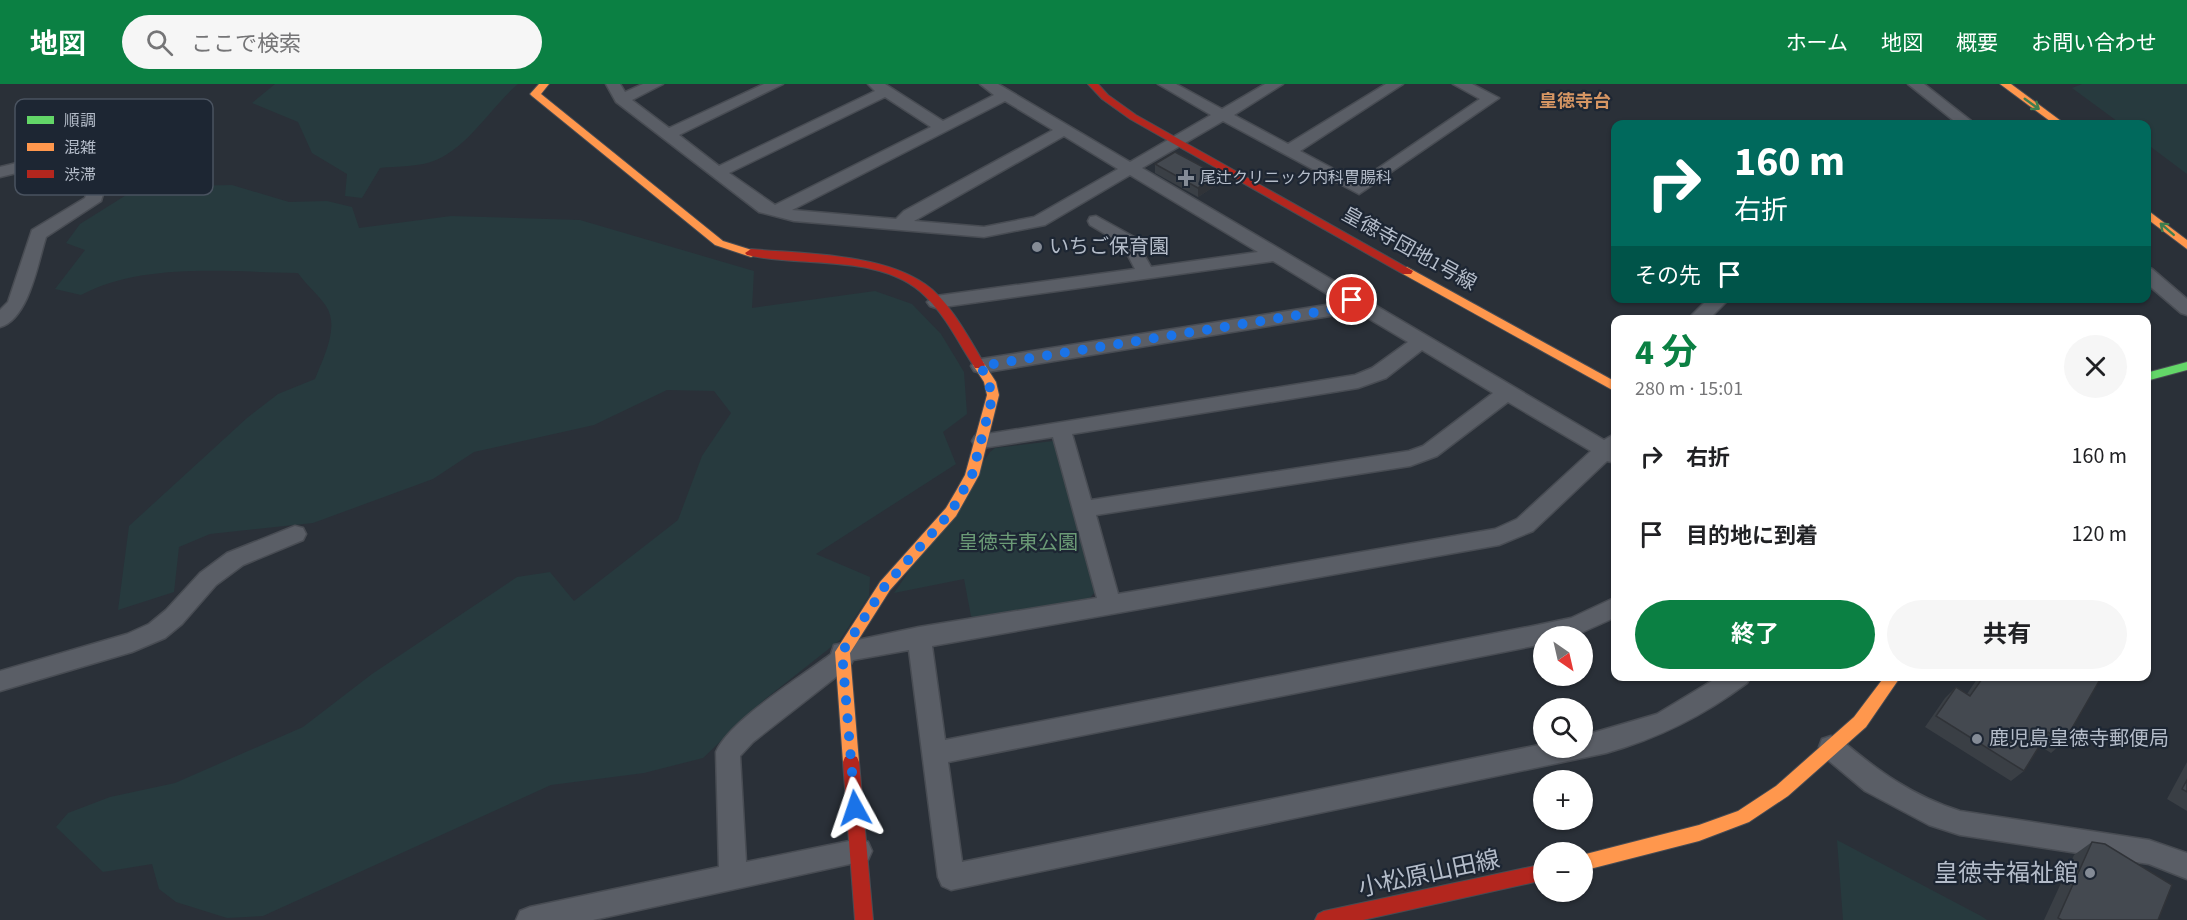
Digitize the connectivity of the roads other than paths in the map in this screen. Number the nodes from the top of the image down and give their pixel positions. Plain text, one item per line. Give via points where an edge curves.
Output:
1 (544, 84) edge
2 (613, 84) edge
3 (656, 84) edge
4 (776, 84) edge
5 (987, 84) edge
6 (1093, 84) edge
7 (1165, 84) edge
8 (1276, 84) edge
9 (1396, 84) edge
10 (1460, 84) edge
11 (1915, 84) edge
12 (2005, 84) edge
13 (880, 87) edge
14 (1005, 95) junction
15 (621, 99) junction
16 (1223, 116) junction
17 (1962, 120) edge
18 (2054, 120) edge
19 (942, 127) junction
20 (1064, 130) junction
21 (667, 135) junction
22 (1179, 141) junction
23 (1289, 151) junction
24 (15, 168) edge
25 (1132, 170) junction
26 (0, 172) edge
27 (717, 173) junction
28 (95, 195) edge
29 (775, 212) junction
30 (2151, 216) edge
31 (1096, 221) dead end
32 (899, 226) junction
33 (2187, 246) edge
34 (1276, 255) junction
35 (1145, 273) junction
36 (2151, 277) edge
37 (1352, 300) junction
38 (936, 302) junction
39 (1715, 303) edge
40 (2187, 309) edge
41 (1702, 315) edge
42 (0, 321) edge
43 (1421, 341) junction
44 (981, 366) junction
45 (2187, 366) edge
46 (2151, 376) edge
47 (1611, 385) edge
48 (1507, 392) junction
49 (1061, 429) junction
50 (982, 441) junction
51 (1611, 447) edge
52 (1611, 449) edge
53 (1083, 509) junction
54 (295, 534) dead end
55 (1110, 605) junction
56 (1611, 608) edge
57 (919, 637) junction
58 (842, 655) junction
59 (0, 681) edge
60 (1733, 681) edge
61 (1890, 681) edge
62 (1593, 745) edge
63 (1831, 747) junction
64 (935, 753) junction
65 (1533, 757) edge
66 (859, 851) junction
67 (1593, 860) edge
68 (2187, 866) edge
69 (1533, 874) edge
70 (733, 877) junction
71 (530, 920) edge
72 (864, 920) edge
73 (1324, 920) edge

1 - 38 street via 535,94 719,243 748,253 878,268 923,288
2 - 15 street
3 - 15 street
4 - 21 street
5 - 14 street
6 - 22 street, 皇徳寺団地1号線 via 1133,117
7 - 16 street
8 - 16 street
9 - 23 street
10 - 23 street via 1491,98 1359,189
11 - 17 street
12 -> 18 street
13 - 19 street
13 - 27 street
14 - 19 street
14 - 20 street
15 - 21 street
16 - 22 street
16 - 23 street
19 - 29 street
20 - 25 street
20 - 32 street via 910,215
21 - 27 street
22 - 25 street
22 - 47 street, 皇徳寺団地1号線
24 - 26 street
25 - 32 street via 1039,221 1021,226 984,232
25 - 34 street
27 - 29 street
28 - 42 street via 93,201 38,234 16,304
29 - 32 street
33 -> 30 street
31 - 35 street via 1130,240
34 - 35 street
34 - 37 street
35 - 38 street
36 - 40 street
37 - 43 street
37 - 44 street via 1330,310
38 - 44 street
39 - 41 street
43 - 48 street
43 - 49 street via 1379,373 1358,381
44 - 50 street via 993,395
45 - 46 street
48 - 51 street
48 - 53 street via 1430,450 1410,458
49 - 50 street
49 - 53 street
50 - 58 street via 972,475 951,512 885,586
52 - 55 street via 1525,525 1499,537
53 - 55 street
54 - 59 street via 235,559 208,579 157,631
55 - 57 street
56 - 64 street via 1576,626 1533,636
57 - 58 street
57 - 64 street
58 - 66 street
58 - 70 street via 744,734 728,752
60 - 62 street via 1664,725
61 - 63 street via 1860,722
63 - 67 street via 1782,791 1743,817
63 - 68 street via 1874,783 1929,813 1960,823 2149,852
64 - 65 street via 951,877
66 - 70 street
66 - 72 street
69 - 73 street, 小松原山田線
70 - 71 street

